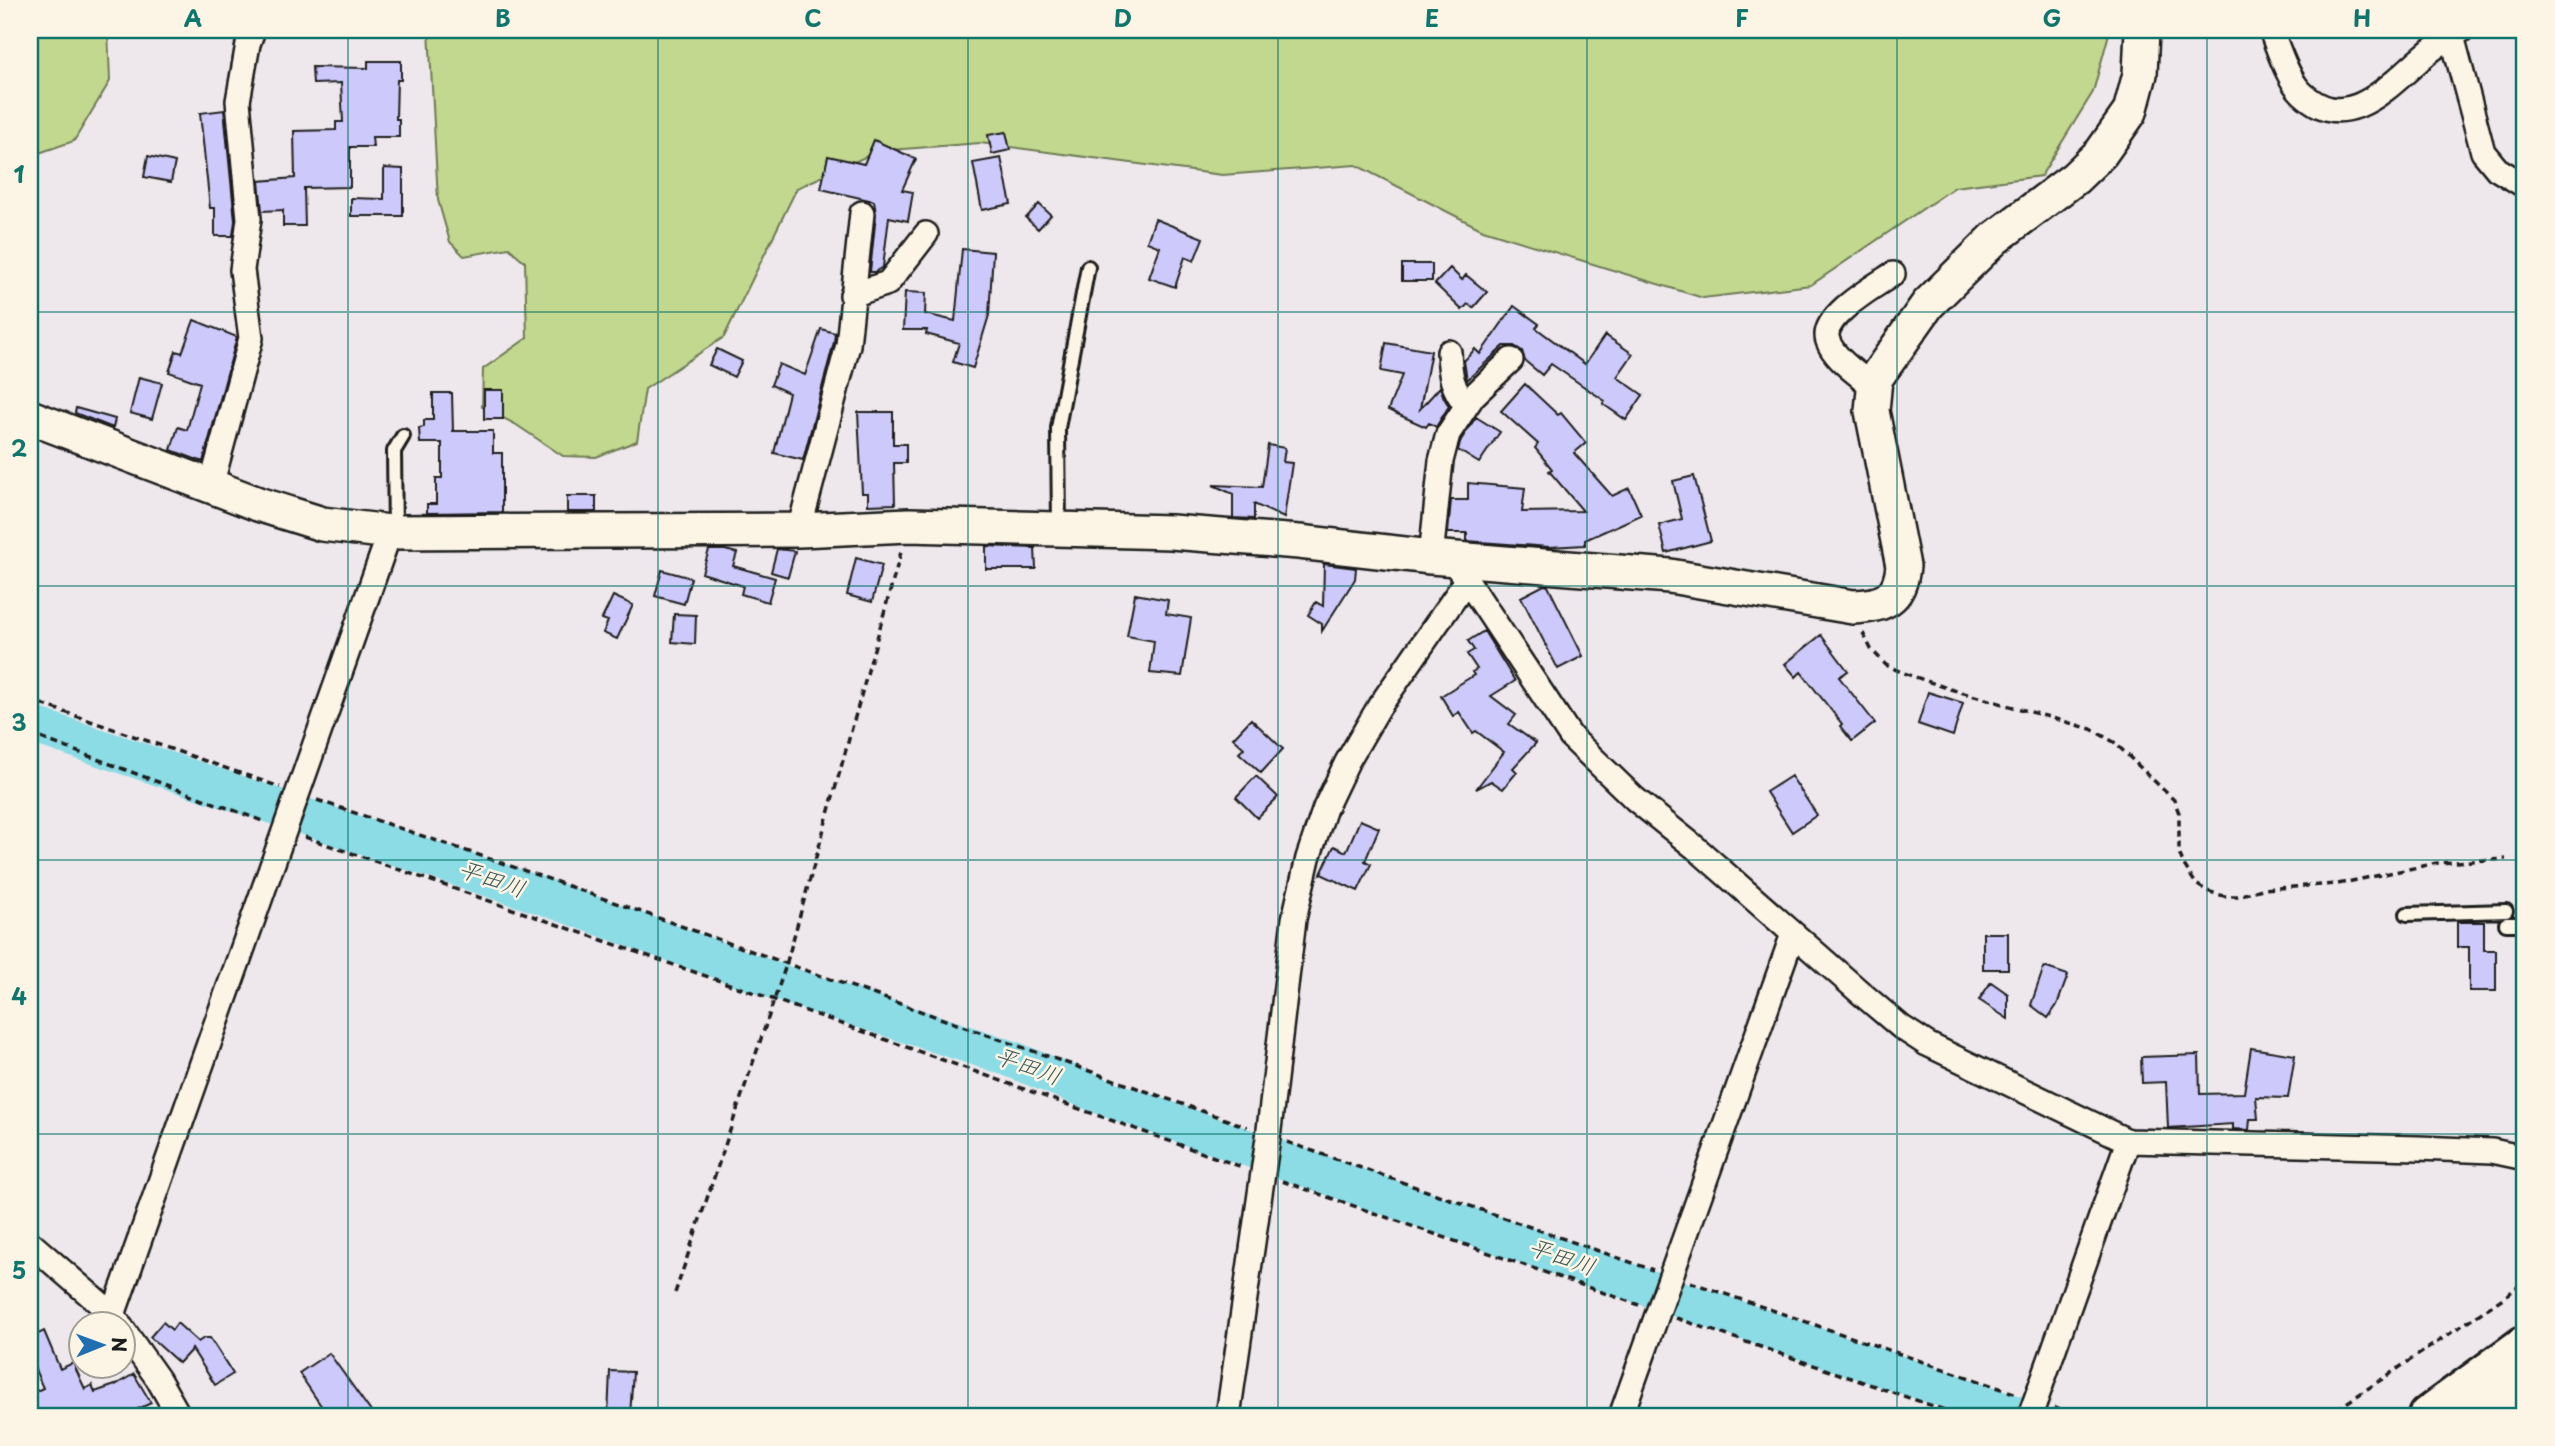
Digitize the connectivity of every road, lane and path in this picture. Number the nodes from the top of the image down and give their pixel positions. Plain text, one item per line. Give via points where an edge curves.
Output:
1 (253, 30) edge
2 (2142, 30) edge
3 (2271, 30) edge
4 (2457, 33) edge
5 (2525, 186) edge
6 (862, 213) dead end
7 (926, 234) dead end
8 (1088, 267) dead end
9 (1893, 274) dead end
10 (852, 295) junction
11 (1449, 352) dead end
12 (1511, 360) dead end
13 (1874, 388) junction
14 (1466, 405) junction
15 (30, 417) edge
16 (403, 436) dead end
17 (211, 486) junction
18 (909, 525) junction
19 (1059, 528) junction
20 (799, 530) junction
21 (393, 532) junction
22 (1449, 565) junction
23 (1860, 607) junction
24 (30, 700) edge
25 (30, 734) edge
26 (298, 796) junction
27 (287, 829) junction
28 (2507, 859) dead end
29 (2407, 914) dead end
30 (2525, 925) edge
31 (1793, 934) junction
32 (786, 965) junction
33 (776, 998) junction
34 (1268, 1136) junction
35 (2128, 1141) junction
36 (2525, 1158) edge
37 (1263, 1174) junction
38 (30, 1243) edge
39 (1670, 1279) junction
40 (2525, 1281) edge
41 (675, 1293) dead end
42 (105, 1310) edge
43 (122, 1310) edge
44 (1659, 1311) junction
45 (2525, 1345) edge
46 (136, 1348) edge
47 (2525, 1389) edge
48 (2034, 1407) edge
49 (179, 1416) edge
50 (1228, 1416) edge
51 (1621, 1416) edge
52 (1962, 1416) edge
53 (2075, 1416) edge
54 (2327, 1416) edge
55 (2428, 1416) edge
56 (2489, 1416) edge

1 - 17 street via 238,101 249,219 242,270 251,338
2 - 13 street via 2140,74 2130,111 2101,153 1995,238 1928,304 1875,379
3 - 4 street via 2301,92 2323,107 2352,109 2380,95
4 - 5 street via 2483,152 2497,169
6 - 10 street
7 - 10 street via 888,283
8 - 19 lane via 1058,428
9 - 13 street via 1857,298 1827,329 1828,342 1841,359
10 - 20 street via 848,345
11 - 14 street via 1452,384
12 - 14 street
13 - 23 street via 1872,411 1903,566 1902,582 1882,602
14 - 22 street via 1448,434 1441,461
15 - 17 street
16 - 21 lane via 394,452
17 - 21 street via 322,524
18 - 19 street
18 - 20 street
18 - 32 path
19 - 22 street via 1299,542
20 - 21 street
21 - 26 street
22 - 23 street via 1670,576
22 - 31 street via 1570,737
22 - 34 street via 1325,808 1308,858 1294,919
23 - 28 path via 1863,633 1886,664 1951,689 2091,729 2114,743 2174,800 2179,813 2179,853 2196,884 2207,891 2238,896 2262,889 2338,884 2437,863
24 - 26 path
25 - 27 path
26 - 27 street
26 - 32 path via 540,876
27 - 33 path
27 - 43 street
29 - 30 lane via 2506,917
31 - 35 street via 1927,1044
31 - 39 street
32 - 33 path
32 - 34 path
33 - 37 path
33 - 41 path
34 - 37 street
34 - 39 path
35 - 36 street via 2492,1151
35 - 48 street
37 - 44 path
37 - 50 street
38 - 42 street
39 - 44 street
39 - 48 path
40 - 54 path
44 - 51 street
44 - 52 path
45 - 55 highway
46 - 49 street
47 - 56 highway
48 - 53 path

